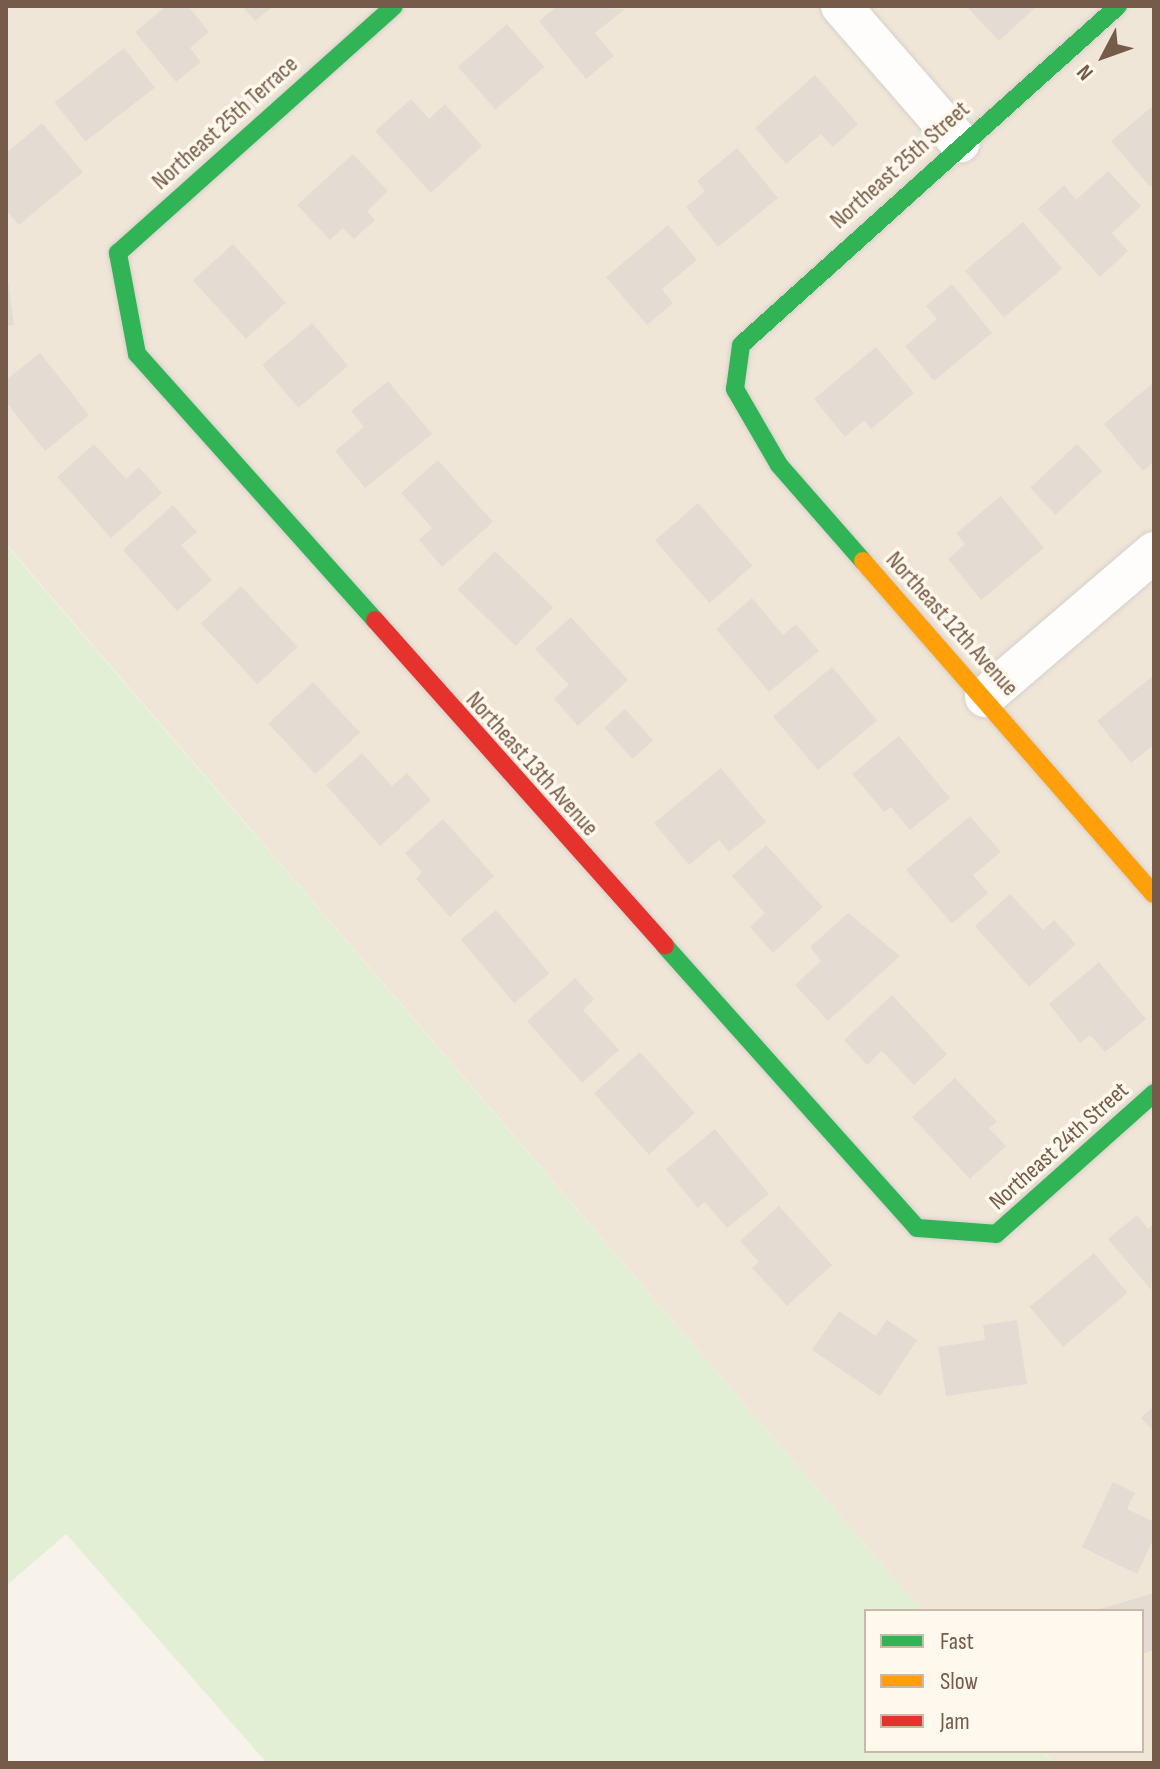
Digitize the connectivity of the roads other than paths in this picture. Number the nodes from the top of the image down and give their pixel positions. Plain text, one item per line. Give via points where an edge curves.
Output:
1 (394, 6) edge
2 (841, 6) edge
3 (1118, 6) edge
4 (960, 143) junction
5 (125, 291) joint
6 (737, 375) joint
7 (1154, 552) edge
8 (985, 697) junction
9 (1154, 894) edge
10 (1154, 1093) edge
11 (947, 1230) joint

1 - 5 street, Northeast 25th Terrace via 118,253
2 - 4 street
3 - 4 street, Northeast 25th Street
4 - 6 street, Northeast 25th Street via 741,345
5 - 11 street, Northeast 13th Avenue via 137,354 822,1127 917,1228
6 - 8 street, Northeast 12th Avenue via 735,389 779,465
7 - 8 street
8 - 9 street, Northeast 12th Avenue
10 - 11 street, Northeast 24th Street via 996,1234

